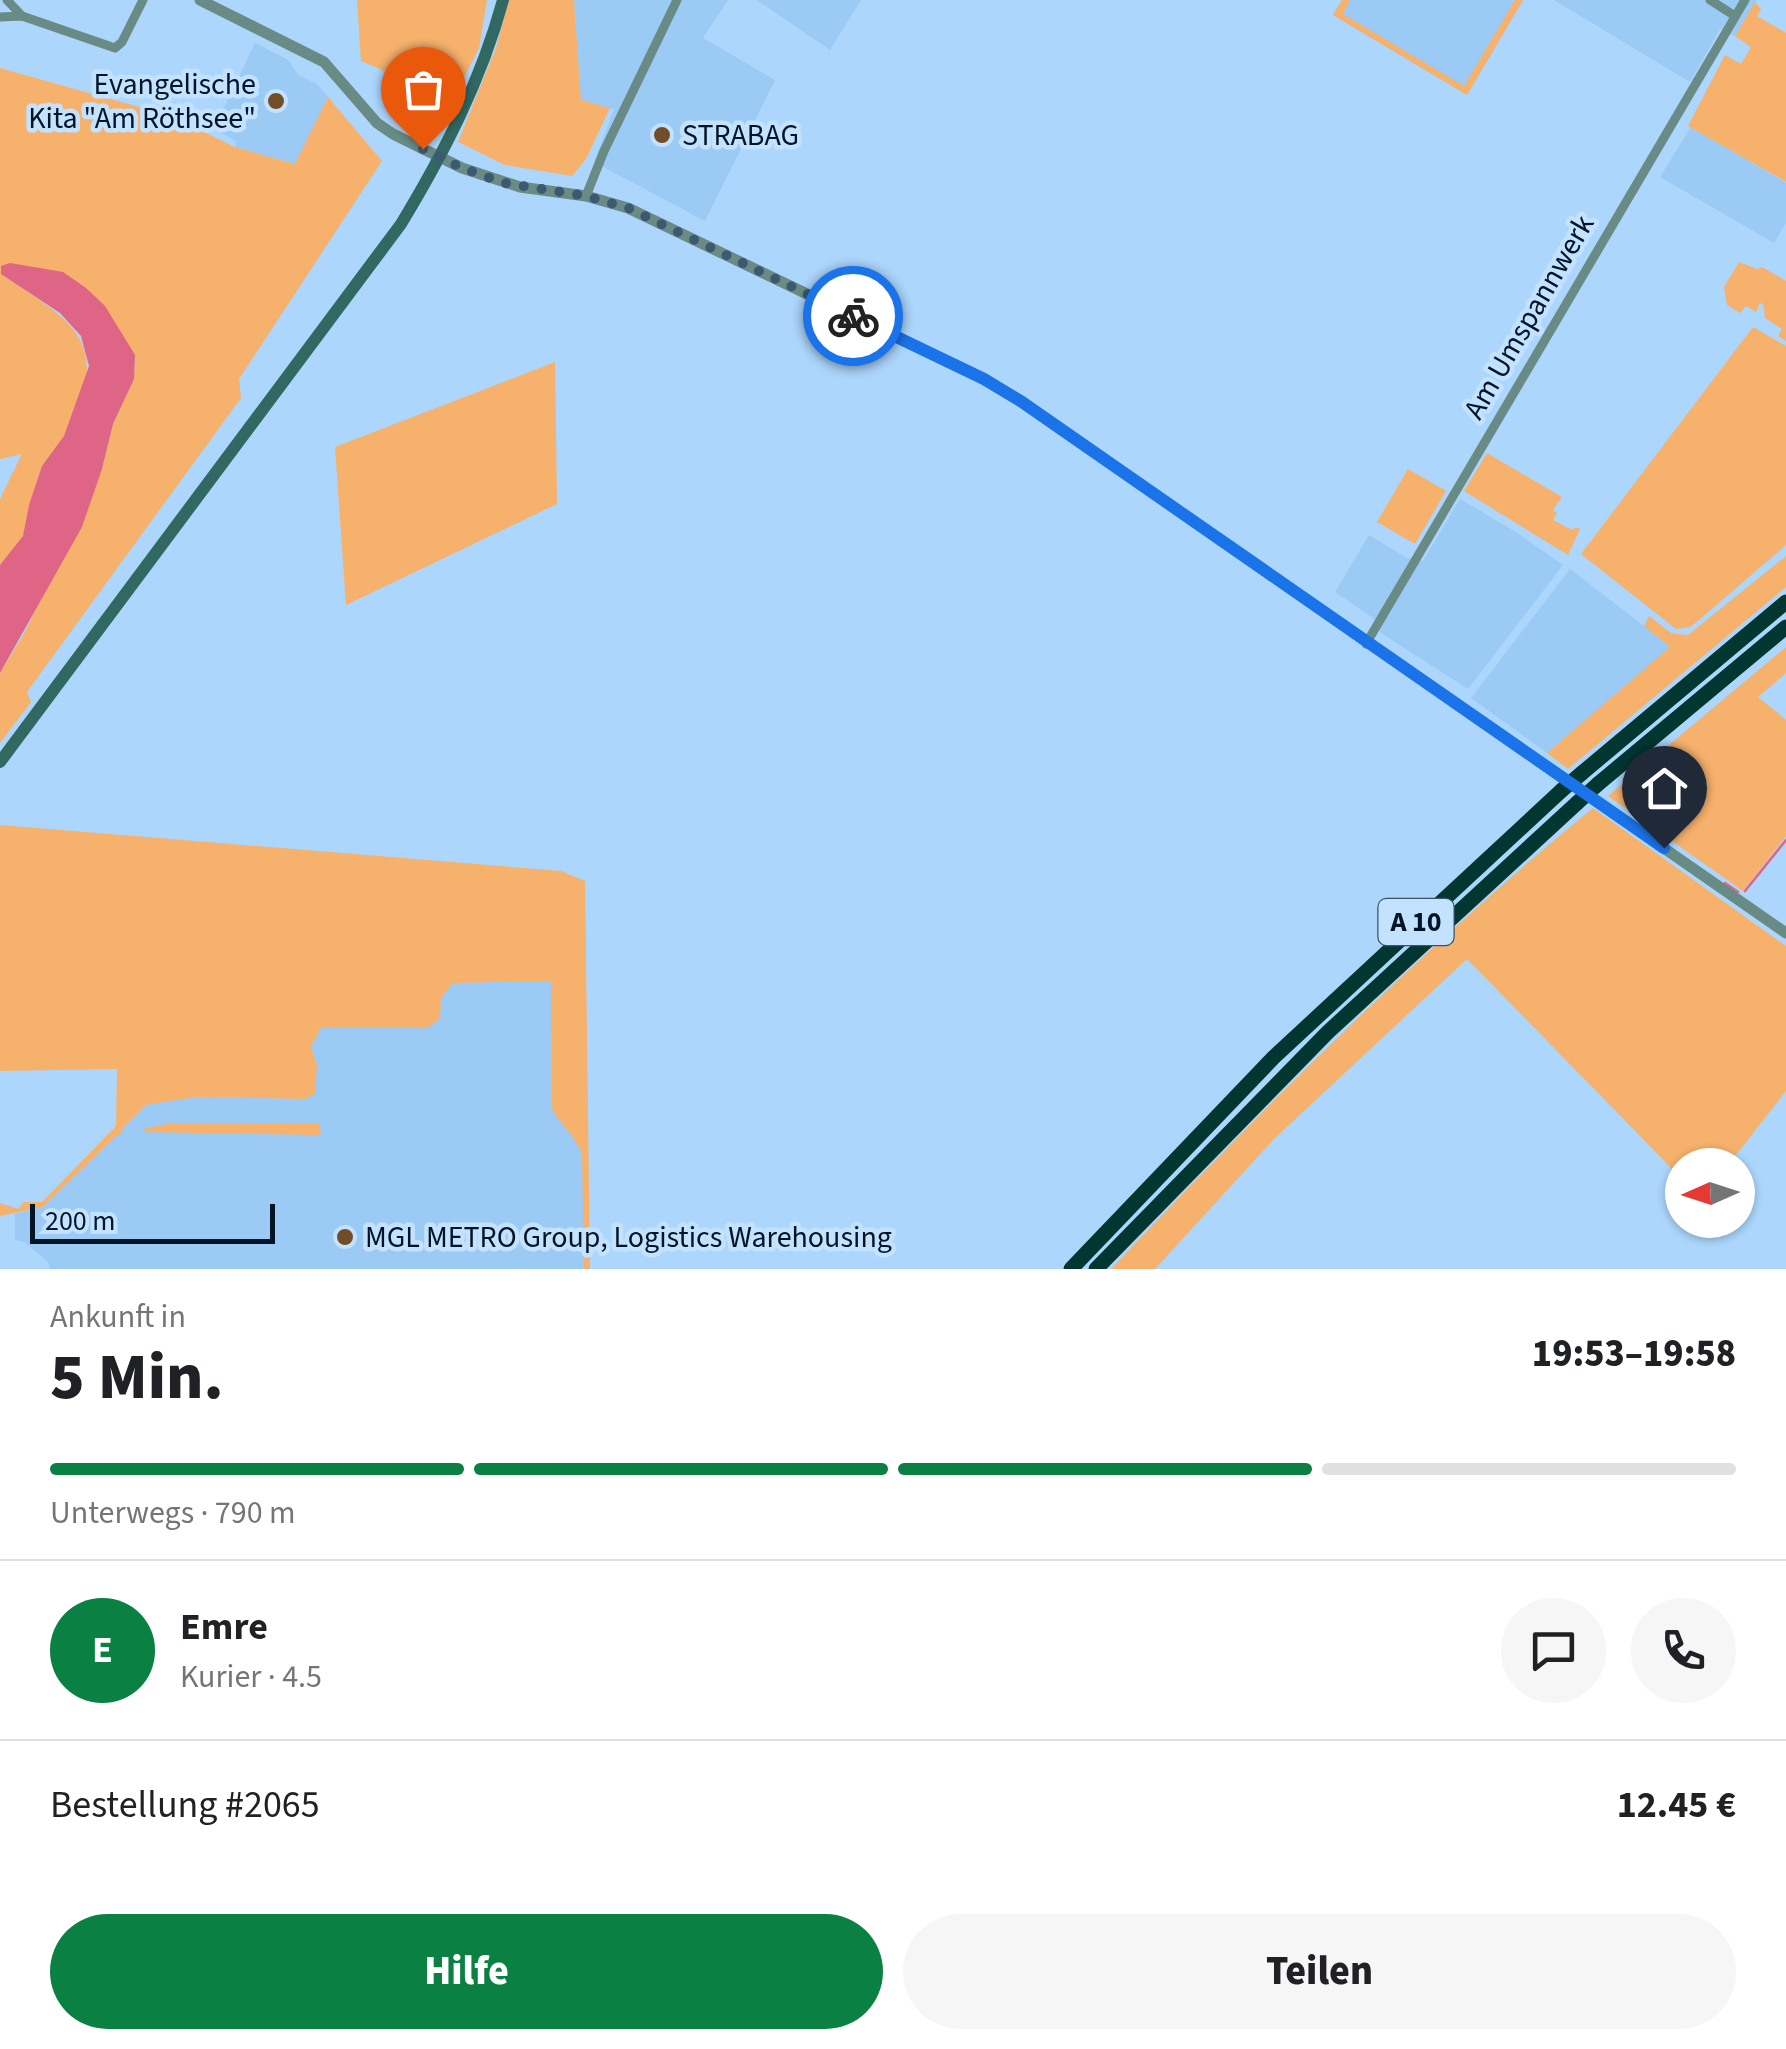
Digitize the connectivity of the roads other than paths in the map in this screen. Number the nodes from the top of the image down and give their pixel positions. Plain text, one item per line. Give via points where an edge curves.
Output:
1 (7, 0) edge
2 (142, 0) edge
3 (200, 0) edge
4 (503, 0) edge
5 (677, 0) edge
6 (1710, 0) edge
7 (1745, 0) edge
8 (22, 16) junction
9 (1735, 16) junction
10 (0, 17) edge
11 (440, 158) junction
12 (586, 196) junction
13 (1786, 602) edge
14 (1786, 627) edge
15 (1366, 644) junction
16 (0, 762) edge
17 (1786, 933) edge
18 (1097, 1241) junction
19 (1058, 1269) edge
20 (1072, 1269) edge
21 (1096, 1269) edge

1 - 8 street
2 - 8 street via 115,48
3 - 11 street via 324,62 378,123
4 - 11 main road
5 - 12 street
6 - 9 street
7 - 9 street, Am Umspannwerk
8 - 10 street
9 - 15 street, Am Umspannwerk
11 - 12 street via 520,188
11 - 16 main road via 357,284
12 - 15 street via 648,216 984,379
13 - 18 highway, A 10, bridge via 1562,790 1274,1057
14 - 21 highway, A 10, bridge via 1598,784 1328,1032
15 - 17 street
18 - 19 highway
18 - 20 highway, A 10

